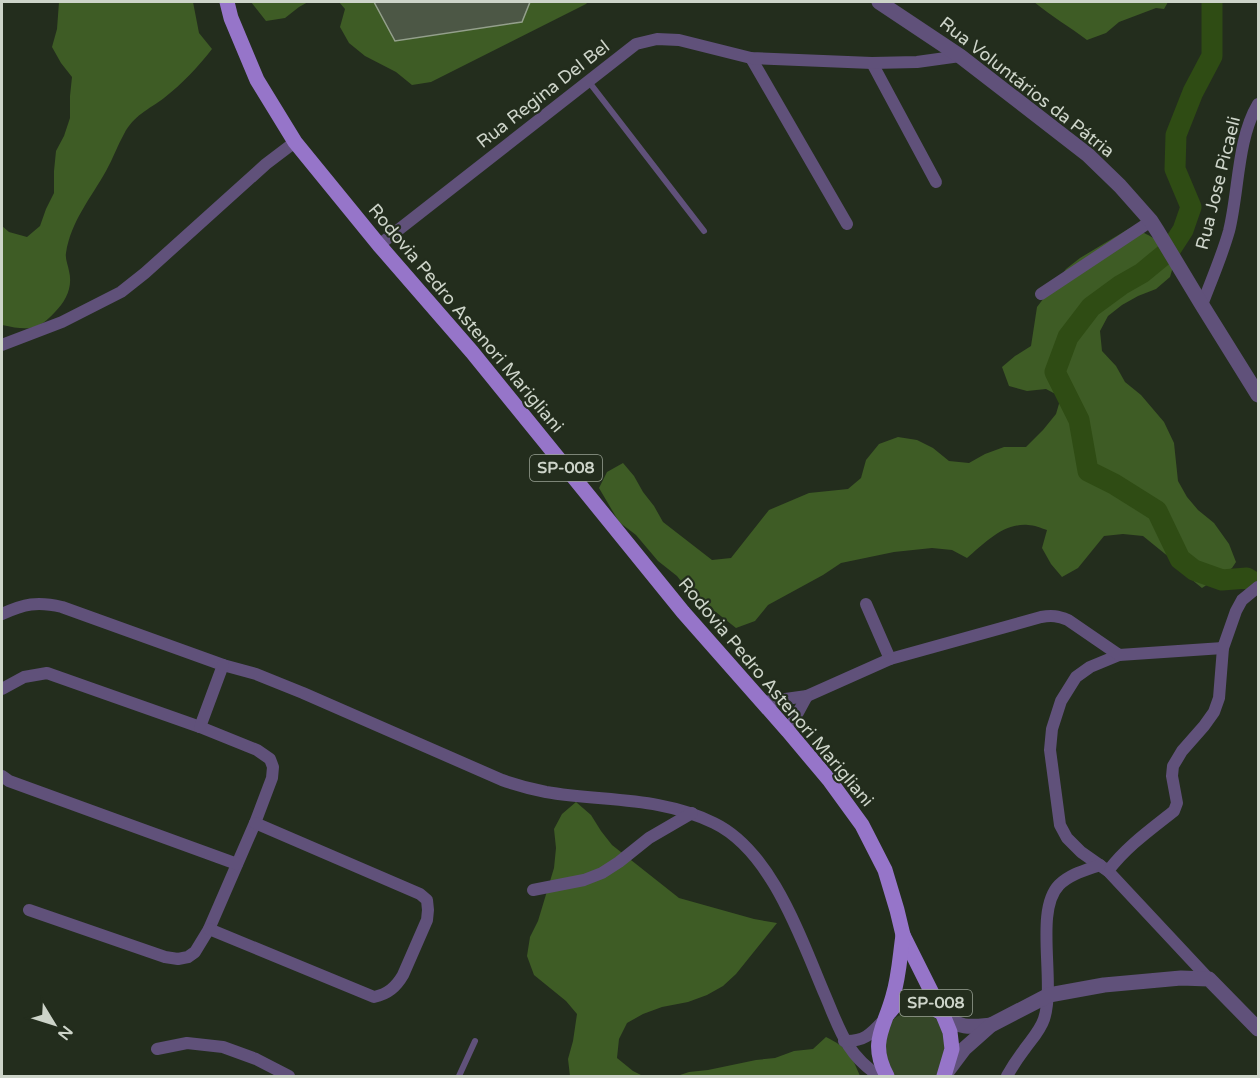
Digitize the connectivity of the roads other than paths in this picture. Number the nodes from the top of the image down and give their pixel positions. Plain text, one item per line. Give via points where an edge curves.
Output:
1 (227, 2) edge
2 (879, 2) edge
3 (960, 56) junction
4 (751, 58) junction
5 (872, 63) junction
6 (589, 81) junction
7 (1258, 104) edge
8 (295, 142) junction
9 (936, 182) dead end
10 (847, 224) dead end
11 (1154, 226) junction
12 (704, 231) dead end
13 (379, 245) junction
14 (1041, 294) dead end
15 (1202, 305) junction
16 (2, 345) edge
17 (1258, 395) edge
18 (1258, 587) edge
19 (866, 604) dead end
20 (2, 614) edge
21 (1223, 648) junction
22 (1119, 655) junction
23 (890, 659) junction
24 (223, 665) junction
25 (2, 689) edge
26 (807, 696) junction
27 (764, 702) junction
28 (200, 727) junction
29 (788, 731) junction
30 (2, 776) edge
31 (692, 813) junction
32 (255, 823) junction
33 (237, 864) junction
34 (1104, 868) junction
35 (533, 890) dead end
36 (29, 910) dead end
37 (209, 929) junction
38 (903, 935) junction
39 (1209, 979) junction
40 (1048, 995) junction
41 (943, 1015) junction
42 (884, 1020) junction
43 (991, 1025) junction
44 (1258, 1029) edge
45 (475, 1041) dead end
46 (844, 1041) junction
47 (157, 1049) dead end
48 (944, 1076) edge
49 (289, 1077) edge
50 (459, 1077) edge
51 (879, 1077) edge
52 (887, 1077) edge
53 (1007, 1077) edge

1 - 8 main road, Rodovia Pedro Astenori Marigliani / SP-008 via 257,80
2 - 3 street, Rua Voluntários da Pátria
3 - 5 street, Rua Regina Del Bel
3 - 11 street, Rua Voluntários da Pátria via 1088,155
4 - 5 street, Rua Regina Del Bel
4 - 6 street, Rua Regina Del Bel via 679,40 657,39 636,44
4 - 10 street
5 - 9 street
6 - 12 lane
6 - 13 street, Rua Regina Del Bel
7 - 15 street, Rua Jose Picaeli via 1248,124 1229,231
8 - 13 main road, Rodovia Pedro Astenori Marigliani / SP-008
8 - 16 street via 121,292 62,322
11 - 14 street
11 - 15 street, Rua Voluntários da Pátria
13 - 27 main road, Rodovia Pedro Astenori Marigliani / SP-008 via 472,352 683,612
15 - 17 street, Rua Voluntários da Pátria
18 - 21 street via 1242,600
19 - 23 street
20 - 24 street via 31,603 47,603
21 - 22 street
21 - 34 street via 1219,698 1214,712 1173,766 1177,807
22 - 23 street via 1068,620 1052,615
22 - 34 street via 1076,677 1061,701 1050,750 1059,825 1081,852
23 - 26 street
24 - 28 street
24 - 31 street via 303,693 527,788 652,803
25 - 28 street via 24,677 46,673
26 - 27 street
26 - 29 street
27 - 29 main road, Rodovia Pedro Astenori Marigliani / SP-008
28 - 32 street via 270,759 272,778
29 - 38 main road, Rodovia Pedro Astenori Marigliani / SP-008 via 862,825 885,870
30 - 33 street
31 - 35 street via 602,873
31 - 46 street via 736,838 757,857 773,881
32 - 33 street
32 - 37 street via 427,900 426,920 403,975 392,990 374,997
33 - 37 street
34 - 39 street
34 - 40 street via 1071,877 1052,894 1047,908
36 - 37 street via 178,960 195,952
38 - 41 main road, Rodovia Pedro Astenori Marigliani / SP-008
38 - 42 main road, Rodovia Pedro Astenori Marigliani / SP-008 via 893,996
39 - 40 street via 1104,985
39 - 44 street
40 - 43 street
40 - 53 street via 1039,1031
41 - 42 main road via 928,1002 916,999 892,1008
41 - 43 street via 962,1026
41 - 48 main road, Rodovia Pedro Astenori Marigliani / SP-008 via 951,1041
42 - 46 street via 862,1039
42 - 52 main road, Rodovia Pedro Astenori Marigliani / SP-008 via 878,1049
43 - 48 street via 964,1049
45 - 50 lane
46 - 51 street via 859,1061
47 - 49 street via 187,1043 223,1047

